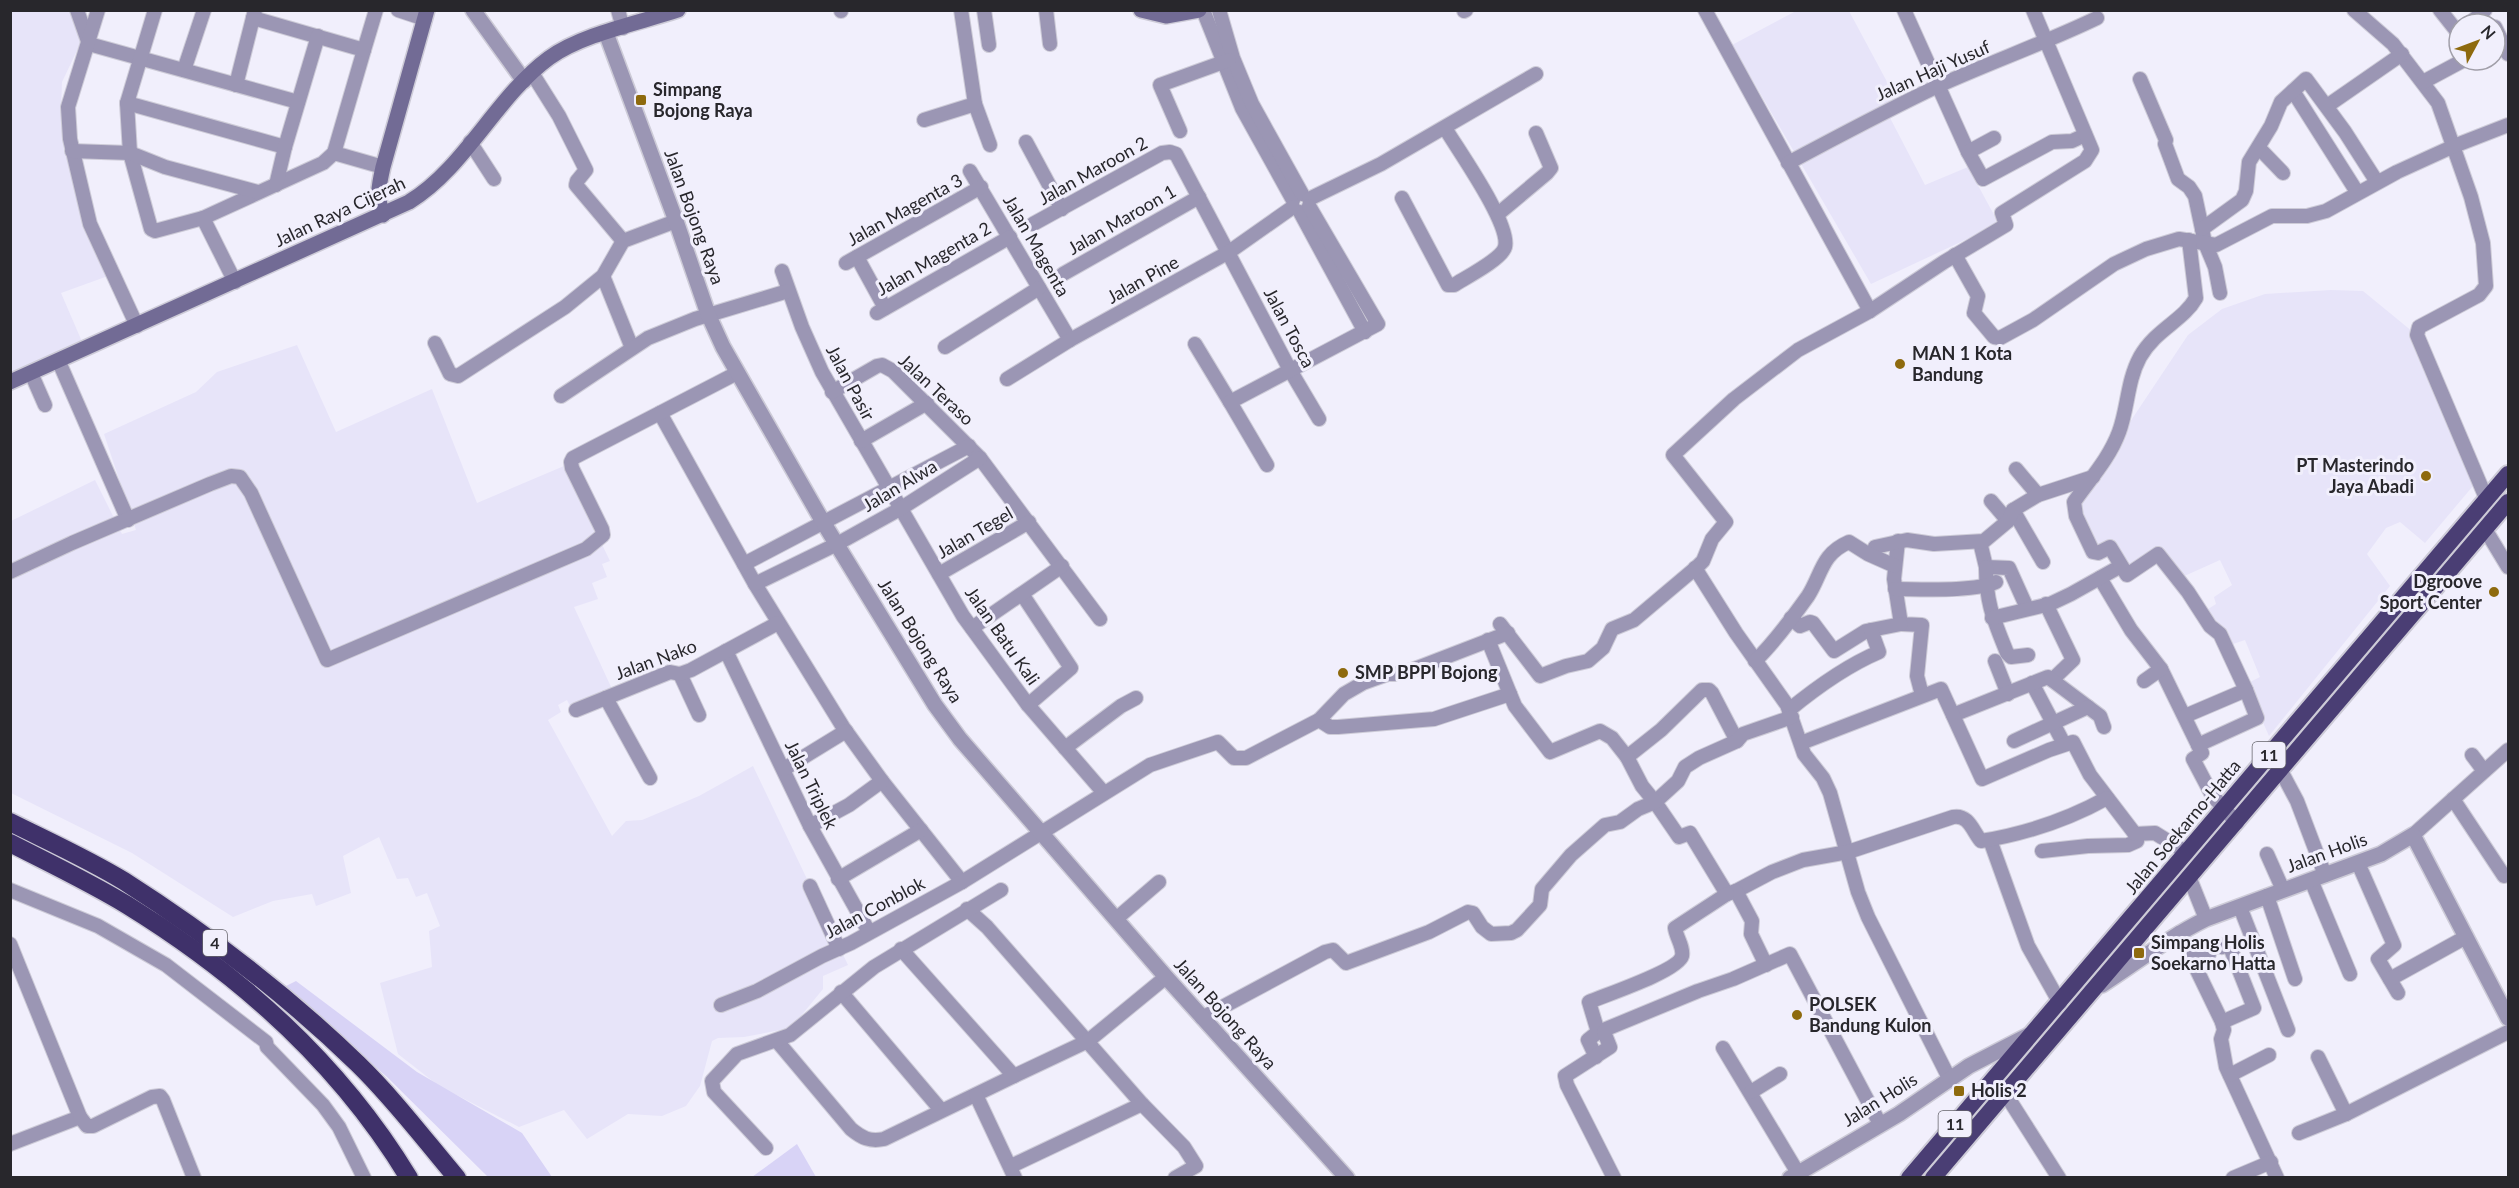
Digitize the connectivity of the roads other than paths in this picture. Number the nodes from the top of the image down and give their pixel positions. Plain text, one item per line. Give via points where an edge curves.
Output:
1 (76, 10) edge
2 (98, 10) edge
3 (155, 10) edge
4 (204, 10) edge
5 (376, 10) edge
6 (398, 10) edge
7 (473, 10) edge
8 (618, 10) edge
9 (678, 10) edge
10 (961, 10) edge
11 (984, 10) edge
12 (1046, 10) edge
13 (1141, 10) edge
14 (1201, 10) edge
15 (1219, 10) edge
16 (1705, 10) edge
17 (1904, 10) edge
18 (2033, 10) edge
19 (254, 14) edge
20 (426, 15) edge
21 (2361, 17) edge
22 (2097, 18) dead end
23 (623, 28) junction
24 (606, 33) junction
25 (318, 36) junction
26 (2046, 42) junction
27 (89, 44) junction
28 (1050, 44) dead end
29 (989, 45) dead end
30 (364, 50) junction
31 (2402, 54) junction
32 (140, 59) junction
33 (1227, 60) junction
34 (2447, 69) edge
35 (184, 70) junction
36 (1536, 74) dead end
37 (528, 77) junction
38 (2140, 79) dead end
39 (2423, 82) junction
40 (236, 85) junction
41 (1938, 87) junction
42 (2293, 92) junction
43 (298, 102) junction
44 (127, 103) junction
45 (975, 104) junction
46 (2327, 106) junction
47 (924, 120) dead end
48 (2508, 125) edge
49 (1445, 128) junction
50 (1179, 131) dead end
51 (1536, 133) dead end
52 (2085, 135) junction
53 (1994, 138) dead end
54 (470, 142) junction
55 (1026, 142) dead end
56 (990, 145) dead end
57 (2454, 146) junction
58 (285, 147) junction
59 (2259, 148) junction
60 (72, 151) junction
61 (1170, 152) joint
62 (1968, 152) junction
63 (130, 153) junction
64 (334, 153) junction
65 (1788, 163) junction
66 (382, 167) junction
67 (970, 171) dead end
68 (2283, 173) dead end
69 (494, 179) dead end
70 (2377, 182) junction
71 (276, 185) junction
72 (981, 188) junction
73 (258, 192) junction
74 (2357, 192) junction
75 (1199, 197) junction
76 (1402, 198) dead end
77 (1301, 203) junction
78 (1062, 209) junction
79 (1498, 214) junction
80 (383, 215) junction
81 (203, 218) junction
82 (676, 221) junction
83 (1034, 224) dead end
84 (2202, 229) junction
85 (1010, 237) junction
86 (2189, 240) junction
87 (623, 241) junction
88 (2205, 243) junction
89 (1229, 252) junction
90 (1955, 255) junction
91 (782, 272) dead end
92 (1064, 274) dead end
93 (603, 276) junction
94 (235, 282) junction
95 (1039, 288) junction
96 (788, 291) junction
97 (2220, 294) dead end
98 (881, 311) joint
99 (1870, 311) junction
100 (708, 314) junction
101 (137, 326) junction
102 (1070, 340) junction
103 (435, 344) dead end
104 (1195, 344) dead end
105 (945, 347) dead end
106 (632, 348) junction
107 (59, 362) junction
108 (1290, 370) junction
109 (737, 372) junction
110 (32, 374) junction
111 (1007, 379) dead end
112 (10, 382) edge
113 (832, 392) junction
114 (561, 396) dead end
115 (1230, 402) junction
116 (927, 403) junction
117 (45, 405) dead end
118 (660, 413) junction
119 (1319, 419) dead end
120 (861, 441) junction
121 (969, 446) junction
122 (980, 458) junction
123 (1267, 465) dead end
124 (2016, 469) dead end
125 (2508, 474) edge
126 (2092, 477) junction
127 (888, 488) junction
128 (2038, 495) junction
129 (2486, 498) junction
130 (1991, 501) dead end
131 (2508, 502) edge
132 (900, 509) junction
133 (2011, 516) junction
134 (128, 520) junction
135 (823, 522) junction
136 (1029, 522) junction
137 (2485, 530) junction
138 (1898, 541) junction
139 (1980, 542) junction
140 (837, 543) junction
141 (1875, 547) dead end
142 (2043, 562) dead end
143 (744, 564) junction
144 (1062, 566) junction
145 (2121, 566) junction
146 (1895, 567) junction
147 (1986, 567) junction
148 (2508, 567) edge
149 (1695, 568) junction
150 (10, 572) edge
151 (939, 574) junction
152 (2100, 578) junction
153 (755, 584) junction
154 (1991, 584) junction
155 (1895, 589) junction
156 (1022, 594) junction
157 (2046, 604) junction
158 (2027, 608) junction
159 (1791, 618) junction
160 (1992, 618) junction
161 (1100, 620) dead end
162 (778, 623) junction
163 (1901, 624) junction
164 (972, 628) junction
165 (1871, 630) junction
166 (1488, 640) junction
167 (726, 651) junction
168 (2007, 653) junction
169 (2028, 654) dead end
170 (1755, 661) junction
171 (1995, 661) junction
172 (1982, 668) dead end
173 (2161, 669) junction
174 (680, 674) junction
175 (2052, 680) junction
176 (2144, 681) dead end
177 (2032, 683) junction
178 (2246, 690) junction
179 (1510, 694) junction
180 (2008, 694) junction
181 (1922, 695) junction
182 (606, 698) junction
183 (1136, 698) dead end
184 (1028, 705) junction
185 (2088, 707) junction
186 (576, 710) dead end
187 (1791, 714) junction
188 (699, 715) dead end
189 (1953, 715) junction
190 (2185, 716) junction
191 (1318, 720) junction
192 (2055, 724) junction
193 (2104, 727) dead end
194 (846, 731) junction
195 (1737, 741) junction
196 (2014, 741) dead end
197 (1801, 743) junction
198 (2064, 744) junction
199 (2198, 745) junction
200 (1065, 748) junction
201 (2508, 750) edge
202 (2472, 755) dead end
203 (1628, 757) junction
204 (783, 769) junction
205 (2281, 771) junction
206 (2484, 771) junction
207 (650, 778) dead end
208 (882, 781) junction
209 (1104, 793) junction
210 (2107, 798) junction
211 (2453, 799) junction
212 (1655, 802) junction
213 (2223, 810) junction
214 (10, 822) edge
215 (2237, 823) junction
216 (810, 826) junction
217 (921, 830) junction
218 (1040, 832) junction
219 (2135, 834) junction
220 (2413, 835) junction
221 (1990, 840) junction
222 (10, 843) edge
223 (2042, 851) dead end
224 (1848, 852) junction
225 (2187, 853) junction
226 (2267, 854) dead end
227 (2358, 863) junction
228 (2504, 876) dead end
229 (2318, 878) junction
230 (838, 879) junction
231 (2190, 879) junction
232 (962, 882) junction
233 (1159, 882) dead end
234 (810, 886) dead end
235 (10, 890) edge
236 (1001, 890) dead end
237 (2283, 890) junction
238 (1732, 892) junction
239 (2267, 896) junction
240 (2240, 907) junction
241 (967, 909) junction
242 (1116, 919) junction
243 (2206, 919) junction
244 (869, 932) junction
245 (2179, 933) junction
246 (2466, 937) junction
247 (10, 944) edge
248 (839, 949) junction
249 (901, 949) junction
250 (2134, 954) junction
251 (2192, 961) junction
252 (1766, 965) junction
253 (2350, 974) dead end
254 (16, 975) edge
255 (1166, 977) junction
256 (2295, 979) dead end
257 (2390, 979) junction
258 (841, 992) junction
259 (2398, 993) dead end
260 (2060, 1003) junction
261 (721, 1005) dead end
262 (1202, 1018) junction
263 (2508, 1018) edge
264 (2222, 1023) junction
265 (2288, 1030) dead end
266 (1602, 1031) junction
267 (2508, 1032) edge
268 (2029, 1035) junction
269 (777, 1041) junction
270 (1088, 1041) junction
271 (1723, 1048) dead end
272 (1990, 1055) junction
273 (2269, 1055) dead end
274 (2318, 1057) dead end
275 (2001, 1071) junction
276 (1780, 1074) dead end
277 (2230, 1075) junction
278 (1014, 1076) junction
279 (1949, 1078) junction
280 (1751, 1092) junction
281 (2005, 1092) junction
282 (976, 1095) junction
283 (1142, 1104) junction
284 (941, 1110) junction
285 (2346, 1114) junction
286 (80, 1117) junction
287 (1880, 1124) junction
288 (2299, 1133) dead end
289 (10, 1144) edge
290 (766, 1148) dead end
291 (2271, 1162) junction
292 (1013, 1172) edge
293 (1794, 1175) edge
294 (361, 1176) edge
295 (194, 1178) edge
296 (409, 1178) edge
297 (457, 1178) edge
298 (1175, 1178) edge
299 (1347, 1178) edge
300 (1614, 1178) edge
301 (1909, 1178) edge
302 (1933, 1178) edge
303 (2060, 1178) edge
304 (2233, 1178) edge
305 (2277, 1178) edge

1 - 27 street
2 - 27 street
3 - 32 street
4 - 35 street
5 - 30 street
6 - 20 street
7 - 37 street
8 - 23 street
9 - 23 main road, Jalan Raya Cijerah
10 - 45 street
11 - 29 street
12 - 28 street
13 - 14 main road via 1166,16
14 - 33 street
15 - 33 street
16 - 65 street
17 - 41 street
18 - 26 street
19 - 25 street
19 - 40 street
20 - 66 main road
21 - 31 street
22 - 26 street, Jalan Haji Yusuf
23 - 24 main road, Jalan Raya Cijerah
24 - 37 main road, Jalan Raya Cijerah via 566,46
24 - 82 street, Jalan Bojong Raya
25 - 30 street
25 - 43 street
26 - 41 street, Jalan Haji Yusuf
26 - 52 street
27 - 32 street
27 - 60 street via 68,107
30 - 64 street
31 - 39 street
31 - 46 street
32 - 35 street
32 - 44 street
33 - 50 street via 1160,85
33 - 77 street via 1242,108
34 - 39 street
35 - 40 street
36 - 49 street, Jalan Pine
37 - 54 main road, Jalan Raya Cijerah
37 - 87 street via 559,116 586,170 576,185
38 - 84 street via 2178,178 2195,196
39 - 57 street via 2438,103
40 - 43 street
41 - 62 street
41 - 65 street, Jalan Haji Yusuf
42 - 46 street via 2306,79
42 - 59 street via 2281,102
42 - 74 street
43 - 58 street
44 - 58 street
44 - 63 street
45 - 47 street
45 - 56 street
46 - 70 street
48 - 57 street
49 - 77 street, Jalan Pine
49 - 79 street
51 - 79 street via 1551,168
52 - 62 street via 2072,141 2052,142 1983,179
52 - 90 street via 2092,150 2085,161 2002,213 2006,225
53 - 62 street
54 - 69 street
54 - 80 main road, Jalan Raya Cijerah via 421,195
55 - 78 street
57 - 70 street
57 - 129 street via 2482,243 2486,286 2479,295 2419,327 2417,335
58 - 71 street
59 - 68 street
59 - 84 street via 2249,162 2242,200
60 - 63 street
60 - 101 street via 90,224
61 - 75 street, Jalan Tosca via 1176,154
61 - 78 street, Jalan Maroon 2
63 - 73 street
63 - 81 street via 150,230
64 - 66 street
64 - 71 street via 323,163
65 - 99 street
66 - 80 main road via 378,202
67 - 72 street, Jalan Magenta
70 - 74 street
71 - 73 street
72 - 85 street, Jalan Magenta
72 - 98 street, Jalan Magenta 3 via 851,260
73 - 81 street
74 - 88 street via 2326,211 2307,216 2272,216 2221,243
75 - 89 street, Jalan Tosca
75 - 92 street, Jalan Maroon 1
76 - 79 street via 1448,285 1500,256 1505,236
77 - 89 street, Jalan Pine
77 - 108 street via 1351,291 1378,324
78 - 83 street, Jalan Maroon 2
80 - 94 main road, Jalan Raya Cijerah
81 - 94 street
82 - 87 street
82 - 100 street, Jalan Bojong Raya
84 - 88 street
85 - 95 street, Jalan Magenta
85 - 98 street, Jalan Magenta 2
86 - 88 street
86 - 90 street via 2163,243 2114,264 2000,338 1994,337 1974,313 1978,296
86 - 126 street via 2196,298 2160,331 2139,359 2118,434
87 - 93 street
88 - 97 street
89 - 102 street, Jalan Pine
89 - 108 street, Jalan Tosca
90 - 99 street
91 - 96 street, Jalan Pasir
93 - 103 street via 565,307 458,376 450,374
93 - 106 street
94 - 101 main road, Jalan Raya Cijerah
95 - 102 street, Jalan Magenta
95 - 105 street
96 - 100 street
96 - 113 street, Jalan Pasir
99 - 149 street via 1798,350 1734,399 1673,454 1726,521
100 - 106 street
100 - 109 street, Jalan Bojong Raya
101 - 107 main road, Jalan Raya Cijerah
102 - 111 street, Jalan Pine
104 - 115 street
106 - 114 street
107 - 110 main road, Jalan Raya Cijerah
107 - 134 street
108 - 115 street
108 - 119 street, Jalan Tosca
109 - 118 street
109 - 135 street, Jalan Bojong Raya
110 - 112 main road, Jalan Raya Cijerah
110 - 117 street
113 - 116 street, Jalan Teraso via 882,365
113 - 120 street, Jalan Pasir
115 - 123 street
116 - 120 street
116 - 121 street, Jalan Teraso
118 - 134 street via 571,462 602,529 599,540 327,660 251,493 240,477 231,476 210,484
118 - 143 street
120 - 127 street, Jalan Pasir
121 - 122 street, Jalan Teraso
121 - 127 street, Jalan Alwa
122 - 132 street, Jalan Alwa
122 - 136 street, Jalan Teraso
124 - 128 street
125 - 129 highway, Jalan Soekarno-Hatta / 11
126 - 128 street
126 - 145 street via 2074,501 2076,516 2093,552 2110,548
127 - 132 street, Jalan Batu Kali
127 - 135 street, Jalan Alwa
128 - 133 street
129 - 213 highway, Jalan Soekarno-Hatta / 11
130 - 133 street
131 - 137 highway, Jalan Soekarno-Hatta / 11
132 - 140 street, Jalan Alwa
132 - 151 street, Jalan Batu Kali
133 - 139 street via 1988,540
133 - 142 street
134 - 150 street
135 - 140 street, Jalan Bojong Raya
135 - 143 street, Jalan Alwa
136 - 144 street, Jalan Teraso
136 - 151 street, Jalan Tegel
137 - 148 street
137 - 205 highway, Jalan Soekarno-Hatta / 11
138 - 139 street
138 - 141 street
138 - 146 street
139 - 147 street
140 - 153 street, Jalan Alwa
140 - 218 street, Jalan Bojong Raya via 940,712
143 - 153 street
144 - 156 street
144 - 161 street, Jalan Teraso
145 - 152 street
145 - 178 street via 2127,575 2159,555 2210,626 2220,634
146 - 155 street
146 - 159 street via 1847,543 1825,559 1815,584
147 - 154 street
147 - 158 street via 2009,568
149 - 166 street via 1634,620 1614,627 1603,648 1580,665 1540,676 1504,629
149 - 170 street
151 - 164 street, Jalan Batu Kali
152 - 157 street
152 - 173 street
153 - 162 street
154 - 155 street
154 - 160 street
155 - 163 street
156 - 164 street
156 - 184 street via 1071,668
157 - 158 street
157 - 175 street via 2073,660
158 - 160 street
159 - 165 street via 1800,626 1813,623 1834,651
159 - 170 street
160 - 168 street
162 - 167 street, Jalan Nako
162 - 194 street
163 - 165 street
163 - 181 street via 1923,626 1917,676
164 - 184 street, Jalan Batu Kali
165 - 187 street via 1879,652 1815,688
166 - 179 street
166 - 191 street via 1412,670 1363,683 1344,694
167 - 174 street, Jalan Nako
167 - 204 street, Jalan Triplek
168 - 169 street via 2012,657
168 - 171 street
170 - 187 street
171 - 172 street
171 - 180 street
173 - 176 street
173 - 190 street
174 - 182 street, Jalan Nako via 670,672
174 - 188 street
175 - 177 street via 2048,677
175 - 185 street
177 - 180 street
177 - 192 street
178 - 190 street
178 - 199 street via 2257,718
179 - 191 street via 1434,719 1338,727
179 - 203 street via 1547,751 1600,732 1612,738
180 - 189 street
181 - 189 street via 1942,690
181 - 197 street
182 - 186 street, Jalan Nako
182 - 207 street
183 - 200 street
184 - 200 street, Jalan Batu Kali
185 - 192 street
185 - 193 street via 2100,716
187 - 195 street via 1743,734
187 - 197 street
189 - 198 street via 1983,779
190 - 199 street
191 - 209 street, Jalan Conblok via 1246,758 1234,758 1218,742 1150,765
192 - 196 street
192 - 198 street
194 - 204 street
194 - 208 street
195 - 203 street via 1712,693 1702,690
195 - 212 street via 1685,767 1678,780
197 - 224 street via 1830,793
198 - 210 street via 2074,743
199 - 213 street via 2202,753 2194,762
200 - 209 street, Jalan Batu Kali
201 - 206 street, Jalan Holis
202 - 206 street
203 - 212 street
204 - 216 street, Jalan Triplek
205 - 215 highway, Jalan Soekarno-Hatta / 11
205 - 229 street via 2297,801
206 - 211 street, Jalan Holis
208 - 216 street
208 - 217 street
209 - 218 street, Jalan Conblok
210 - 219 street
210 - 221 street via 2073,815
211 - 220 street, Jalan Holis
211 - 228 street
212 - 238 street via 1679,837 1690,833
212 - 262 street via 1620,822 1605,825 1571,855 1542,889 1540,905 1511,933 1491,934 1473,913 1467,912 1429,933 1346,963 1334,950 1325,952
213 - 215 street
213 - 225 highway, Jalan Soekarno-Hatta / 11
214 - 297 highway, 4 via 122,880 218,945 302,1011 392,1100
215 - 231 highway, Jalan Soekarno-Hatta / 11
216 - 230 street, Jalan Triplek
217 - 230 street
217 - 232 street
218 - 232 street, Jalan Conblok
218 - 242 street, Jalan Bojong Raya
219 - 223 street via 2136,843
219 - 225 street via 2155,833
220 - 227 street, Jalan Holis
220 - 246 street
221 - 224 street via 1980,840 1972,826 1959,816
221 - 260 street via 2028,946
222 - 296 highway, 4 via 126,904 231,978 328,1068 377,1129
224 - 238 street via 1803,860
224 - 279 street via 1868,917
225 - 260 highway, Jalan Soekarno-Hatta / 11
226 - 237 street
227 - 229 street, Jalan Holis
227 - 257 street via 2394,945 2378,959
229 - 237 street, Jalan Holis
229 - 253 street
230 - 244 street, Jalan Triplek
231 - 243 street
231 - 250 highway, Jalan Soekarno-Hatta / 11
232 - 244 street, Jalan Conblok
233 - 242 street
234 - 248 street
235 - 294 street via 98,926 166,965 266,1042 339,1127
236 - 241 street
237 - 239 street, Jalan Holis
238 - 252 street via 1752,921 1751,934
238 - 266 street via 1677,926 1682,953 1680,960 1667,970 1589,1002
239 - 240 street, Jalan Holis
239 - 256 street
240 - 243 street, Jalan Holis
240 - 265 street
241 - 249 street
241 - 270 street
242 - 255 street, Jalan Bojong Raya
243 - 245 street, Jalan Holis
244 - 248 street, Jalan Conblok
245 - 250 street, Jalan Holis
245 - 251 street
246 - 257 street
246 - 263 street
247 - 254 street
248 - 261 street, Jalan Conblok
249 - 258 street
249 - 278 street
250 - 281 highway, Jalan Soekarno-Hatta / 11 via 2089,993
251 - 264 street
251 - 264 street via 2220,945 2230,947 2254,1008
252 - 266 street
252 - 287 street via 1791,955
254 - 286 street
255 - 262 street, Jalan Bojong Raya
255 - 270 street
257 - 259 street
258 - 269 street via 800,1028
258 - 284 street
260 - 268 highway, Jalan Soekarno-Hatta / 11
262 - 299 street, Jalan Bojong Raya
264 - 277 street via 2221,1039
266 - 300 street via 1610,1047 1565,1079
267 - 285 street
268 - 272 street, Jalan Holis
268 - 275 highway, Jalan Soekarno-Hatta / 11
269 - 284 street via 860,1136 875,1141
269 - 290 street via 737,1054 712,1081 714,1092
270 - 278 street
270 - 283 street
271 - 280 street
272 - 275 street via 2001,1059
272 - 279 street, Jalan Holis
273 - 277 street
274 - 285 street
275 - 301 highway, Jalan Soekarno-Hatta / 11
276 - 280 street
277 - 291 street
278 - 282 street
279 - 287 street, Jalan Holis
280 - 293 street
281 - 302 highway, Jalan Soekarno-Hatta / 11
281 - 303 street
282 - 284 street
282 - 292 street
283 - 292 street
283 - 298 street via 1197,1163 1194,1169
285 - 288 street
286 - 289 street
286 - 295 street via 87,1126 93,1126 160,1096
287 - 293 street, Jalan Holis
291 - 304 street
291 - 305 street

